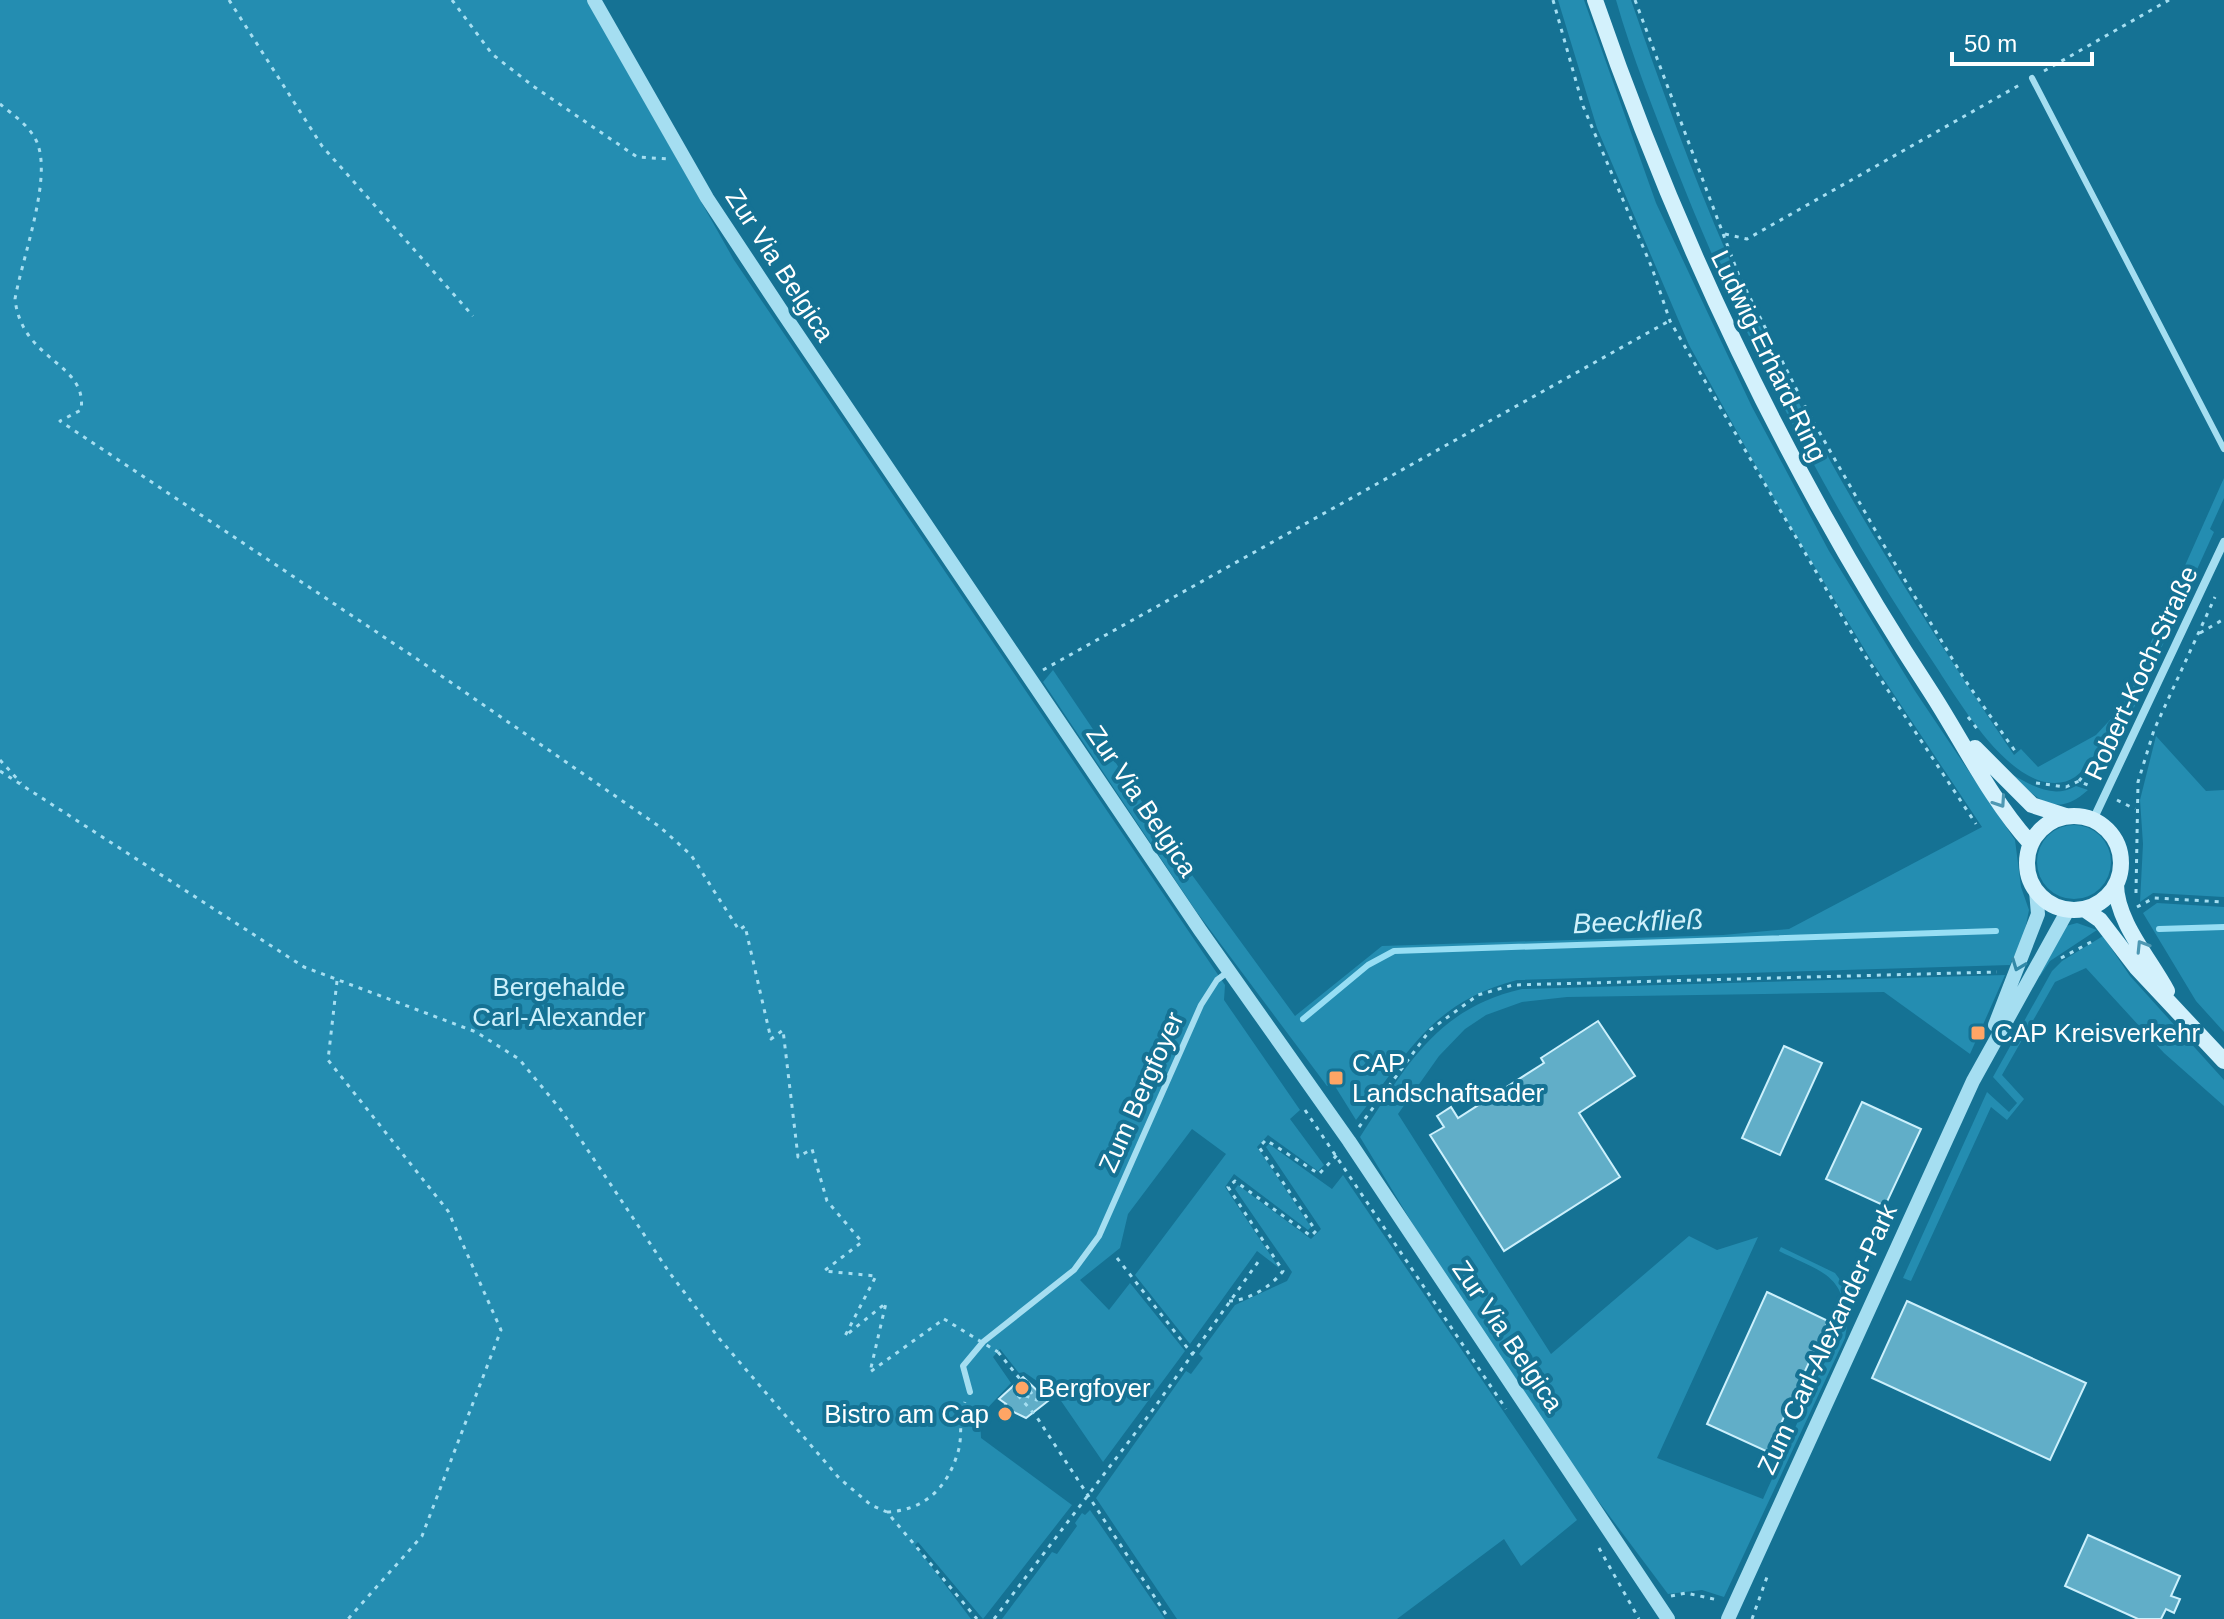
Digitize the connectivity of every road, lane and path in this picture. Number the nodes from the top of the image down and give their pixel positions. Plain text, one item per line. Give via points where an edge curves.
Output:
1 (229, 0) edge
2 (452, 0) edge
3 (594, 0) edge
4 (1553, 0) edge
5 (1595, 0) edge
6 (1635, 0) edge
7 (2169, 0) edge
8 (2032, 78) junction
9 (0, 104) edge
10 (675, 160) dead end
11 (1723, 234) junction
12 (473, 316) dead end
13 (1670, 321) junction
14 (2224, 449) edge
15 (2224, 542) edge
16 (2217, 592) dead end
17 (2224, 619) edge
18 (2199, 634) junction
19 (1030, 677) junction
20 (1961, 707) dead end
21 (1943, 712) junction
22 (2141, 721) junction
23 (1984, 738) dead end
24 (2015, 751) dead end
25 (0, 760) edge
26 (0, 771) edge
27 (2029, 781) dead end
28 (2079, 781) junction
29 (26, 788) junction
30 (2108, 795) junction
31 (2135, 809) junction
32 (2067, 816) junction
33 (2093, 820) junction
34 (1976, 824) dead end
35 (2031, 844) junction
36 (2116, 884) junction
37 (2036, 891) junction
38 (2224, 902) edge
39 (2076, 910) junction
40 (2130, 912) junction
41 (2108, 930) junction
42 (2058, 960) dead end
43 (1229, 971) junction
44 (2016, 971) junction
45 (337, 981) junction
46 (2176, 1007) junction
47 (2224, 1061) edge
48 (1973, 1081) junction
49 (1349, 1141) junction
50 (1117, 1258) dead end
51 (1258, 1262) dead end
52 (1229, 1301) junction
53 (1193, 1355) junction
54 (970, 1392) joint
55 (1509, 1414) dead end
56 (1086, 1495) junction
57 (887, 1512) junction
58 (1592, 1537) dead end
59 (1658, 1604) junction
60 (1730, 1614) edge
61 (348, 1619) edge
62 (977, 1619) edge
63 (994, 1619) edge
64 (1169, 1619) edge
65 (1639, 1619) edge
66 (1668, 1619) edge
67 (1752, 1619) edge

1 - 12 path via 322,146
2 - 10 path via 492,54 593,130 637,157
3 - 19 street, Zur Via Belgica via 707,198
4 - 13 path via 1583,106
5 - 21 main road, Ludwig-Erhard-Ring via 1646,146 1762,404 1829,528
6 - 11 path
7 - 8 path
8 - 11 path via 1747,239
8 - 14 lane
9 - 56 path, bridge via 38,144 37,198 15,299 28,338 74,377 81,392 81,410 60,421 417,659 660,827 691,855 739,930 745,926 771,1039 783,1030 798,1157 812,1149 827,1201 862,1242 824,1271 876,1276 845,1336 886,1303 870,1372 944,1319 998,1352 1037,1400 1015,1392
11 - 24 path via 1739,276 1824,439 1965,680
13 - 19 path
13 - 34 path via 1841,616
15 - 22 street, Robert-Koch-Straße
16 - 18 path
17 - 18 path
18 - 31 path via 2154,730
19 - 43 street, Zur Via Belgica
20 - 23 path
21 - 32 main road, Ludwig-Erhard-Ring via 2008,785 2032,805
21 -> 35 main road, Ludwig-Erhard-Ring
22 - 28 path via 2121,725
22 - 30 street, Robert-Koch-Straße
25 - 29 path
26 - 29 path
27 - 28 path via 2051,788
28 - 30 path
29 - 45 path via 244,931
30 - 31 path
30 - 33 street, Robert-Koch-Straße
31 - 40 path
32 - 33 main road
32 - 35 main road via 2040,831
33 - 36 main road via 2106,828 2121,855
35 - 37 main road via 2027,868
36 - 39 main road via 2108,896
36 - 40 main road via 2116,901
37 - 39 main road via 2050,903
37 -> 44 street, Zum Carl-Alexander-Park via 2038,914
38 - 40 path via 2154,898
39 - 41 main road
39 - 48 street, Zum Carl-Alexander-Park
46 -> 40 main road
41 - 42 path
41 - 46 main road
43 - 49 street, Zur Via Belgica
43 - 54 lane, Zum Bergfoyer via 1201,1005 1099,1236 1074,1270 971,1356 963,1366
44 - 48 street, Zum Carl-Alexander-Park
44 - 49 path via 1501,988 1478,995 1430,1030
45 - 57 path via 476,1032 519,1059 561,1110 718,1337 839,1478
45 - 61 path via 328,1060 448,1211 501,1330 422,1536
46 - 47 main road
48 - 60 street, Zum Carl-Alexander-Park
49 - 59 street, Zur Via Belgica
50 - 53 path
51 - 52 path
52 - 53 path
52 - 55 path via 1275,1282 1283,1271 1228,1187 1235,1181 1311,1236 1316,1231 1259,1147 1266,1140 1319,1174 1335,1156
53 - 56 path
54 - 57 path via 963,1407 959,1451 945,1480 924,1504
56 - 63 path
56 - 64 path
57 - 62 path
58 - 65 path
59 - 60 path via 1686,1593 1715,1598
59 - 65 path
59 - 66 street, Zur Via Belgica
60 - 67 path

